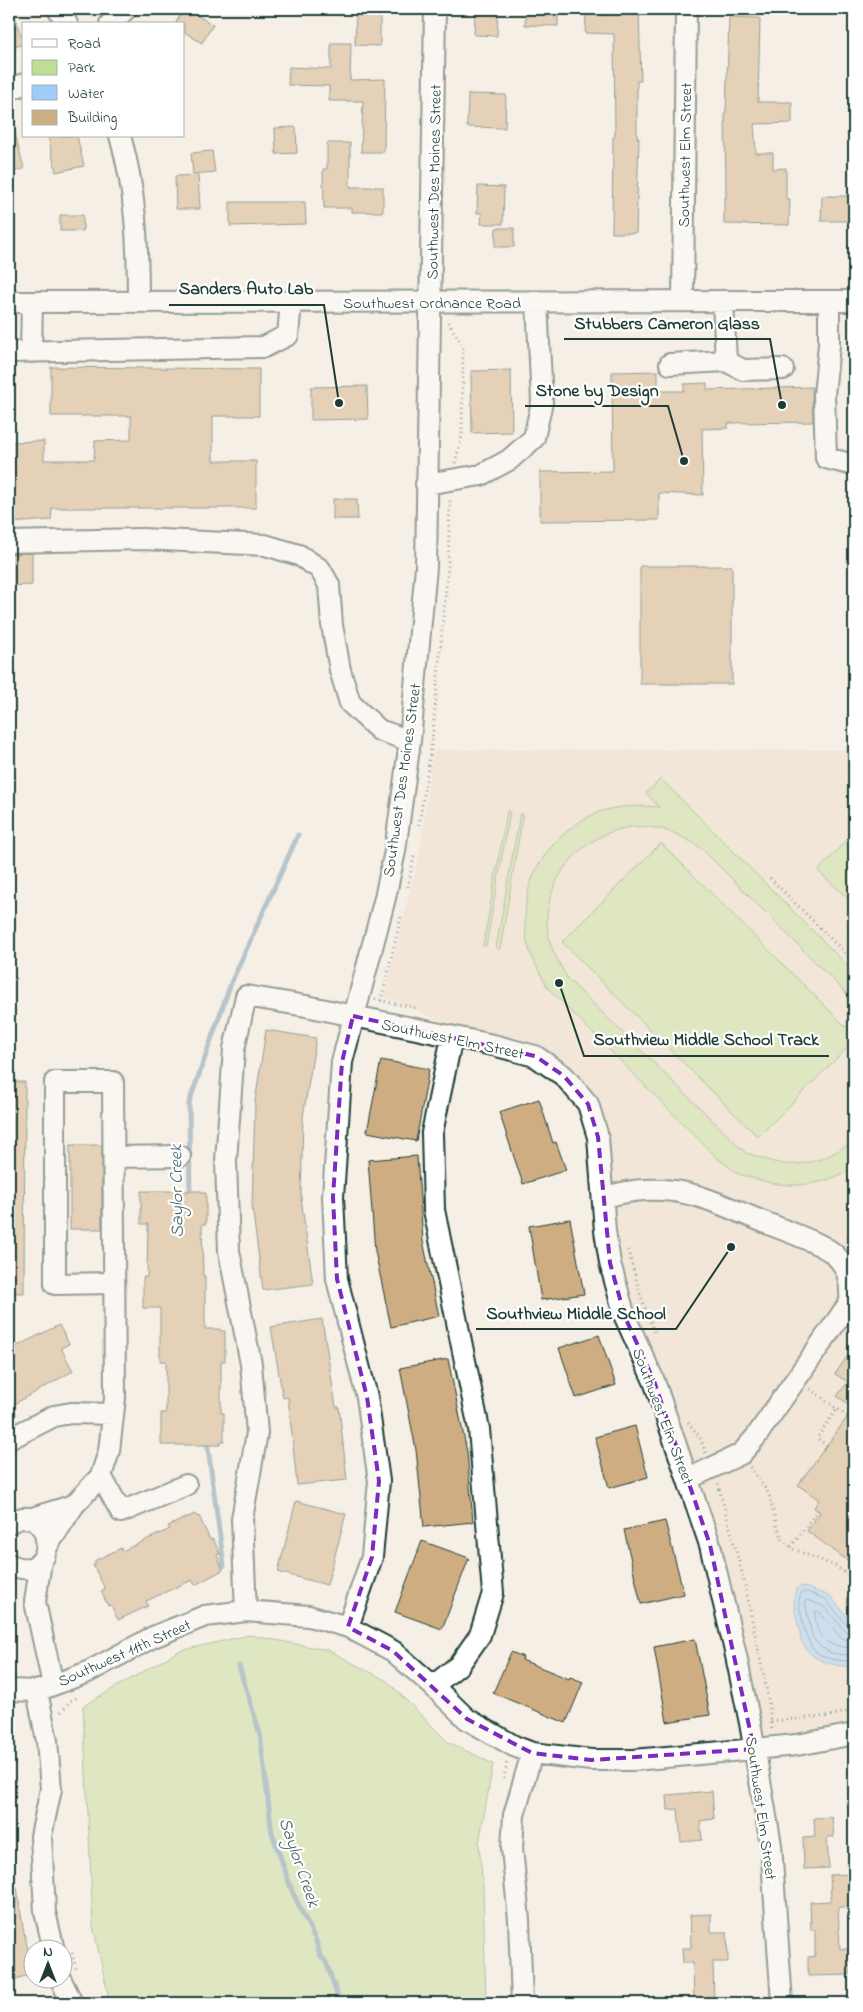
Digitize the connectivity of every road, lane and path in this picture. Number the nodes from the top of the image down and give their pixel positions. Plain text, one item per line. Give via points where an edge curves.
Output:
1 (58, 9) edge
2 (126, 9) edge
3 (435, 9) edge
4 (686, 9) edge
5 (66, 22) edge
6 (112, 22) edge
7 (22, 85) edge
8 (9, 90) edge
9 (120, 138) edge
10 (682, 301) junction
11 (723, 301) junction
12 (829, 301) junction
13 (854, 301) edge
14 (9, 302) edge
15 (32, 302) junction
16 (138, 302) junction
17 (291, 302) junction
18 (431, 302) junction
19 (537, 302) junction
20 (9, 352) edge
21 (31, 352) junction
22 (726, 362) junction
23 (670, 364) dead end
24 (783, 369) dead end
25 (854, 465) edge
26 (426, 484) junction
27 (9, 542) edge
28 (410, 740) junction
29 (770, 878) dead end
30 (854, 962) edge
31 (353, 1016) junction
32 (452, 1037) junction
33 (180, 1156) dead end
34 (114, 1157) junction
35 (603, 1198) junction
36 (854, 1226) edge
37 (850, 1245) dead end
38 (114, 1284) junction
39 (809, 1388) dead end
40 (837, 1409) junction
41 (113, 1414) junction
42 (854, 1421) edge
43 (9, 1439) edge
44 (827, 1446) dead end
45 (746, 1463) dead end
46 (101, 1476) junction
47 (688, 1479) junction
48 (186, 1484) dead end
49 (74, 1504) junction
50 (818, 1510) dead end
51 (29, 1520) junction
52 (9, 1523) edge
53 (791, 1547) junction
54 (44, 1553) junction
55 (854, 1563) edge
56 (9, 1565) edge
57 (847, 1574) junction
58 (854, 1580) edge
59 (35, 1602) junction
60 (246, 1611) junction
61 (348, 1627) junction
62 (78, 1675) junction
63 (433, 1686) junction
64 (45, 1688) junction
65 (9, 1690) edge
66 (854, 1710) edge
67 (60, 1719) dead end
68 (750, 1723) junction
69 (854, 1734) edge
70 (754, 1749) junction
71 (532, 1753) junction
72 (59, 1940) edge
73 (71, 1990) edge
74 (72, 2003) edge
75 (522, 2003) edge
76 (782, 2003) edge

1 - 5 street
2 - 6 street
3 - 18 street, Southwest Des Moines Street
4 - 10 street, Southwest Elm Street
7 - 8 street
9 - 16 street via 131,186 138,244
10 - 11 street, Southwest Ordnance Road
10 - 19 street, Southwest Ordnance Road
11 - 12 street, Southwest Ordnance Road
11 - 22 street
12 - 13 street, Southwest Ordnance Road
12 - 25 street via 824,395 826,458
14 - 15 street, Southwest Ordnance Road
15 - 16 street, Southwest Ordnance Road
15 - 21 street
16 - 17 street, Southwest Ordnance Road
17 - 18 street, Southwest Ordnance Road
17 - 21 street via 288,335 264,346
18 - 19 street, Southwest Ordnance Road
18 - 26 street, Southwest Des Moines Street
19 - 26 street via 542,402 534,438 509,460 480,475
20 - 21 street
22 - 23 street
22 - 24 street via 743,370
26 - 28 street, Southwest Des Moines Street via 426,566
27 - 28 street via 142,539 265,545 299,555 320,568 329,585 332,626 350,703 379,730
28 - 31 street, Southwest Des Moines Street via 385,898
29 - 30 path
31 - 32 street, Southwest Elm Street
31 - 60 street, Southwest Elm Street via 246,996 234,1049 226,1161 229,1251 251,1364 256,1434 242,1519
31 - 61 street, Southwest Des Moines Street via 342,1062 333,1197 337,1280 367,1397 379,1481 372,1557
32 - 35 street, Southwest Elm Street via 536,1056 564,1076 588,1104 598,1137
32 - 63 street via 432,1133 434,1210 479,1429 493,1593 480,1635 459,1665
33 - 34 street
34 - 38 street
34 - 38 street via 113,1082 55,1082 55,1284
35 - 47 street, Southwest Elm Street via 610,1263 625,1317 654,1381
35 - 47 street via 647,1189 694,1195 806,1239 836,1256 847,1272 851,1286 850,1302 755,1438 742,1454
36 - 37 path via 848,1236
38 - 41 street
39 - 40 path
40 - 42 path
40 - 44 path via 817,1438
41 - 43 street via 54,1416
41 - 46 street via 109,1451
45 - 53 path via 769,1494 779,1534
46 - 48 street via 121,1512
46 - 49 street
47 - 68 street, Southwest Elm Street via 710,1545
49 - 51 street
49 - 54 street
50 - 53 path
51 - 52 street
51 - 54 street via 37,1523 47,1537
53 - 57 path
54 - 56 street via 25,1569
54 - 59 street
55 - 57 path
56 - 59 street
57 - 58 path
59 - 64 street
60 - 61 street, Southwest 11th Street via 309,1616
60 - 62 street, Southwest 11th Street via 205,1616 153,1636
61 - 63 street, Southwest 11th Street via 393,1652
62 - 64 street, Southwest 11th Street
62 - 67 path via 84,1694 70,1700 61,1710
63 - 71 street, Southwest 11th Street via 467,1719
64 - 65 street, Southwest 11th Street
64 - 72 street via 50,1789 42,1836 45,1912
66 - 68 path via 829,1716
68 - 70 street, Southwest Elm Street
69 - 70 street, Southwest 11th Street
70 - 71 street, Southwest 11th Street via 634,1760 591,1760
70 - 76 street, Southwest Elm Street via 771,1845
71 - 75 street via 514,1815 512,1848
73 - 74 street

